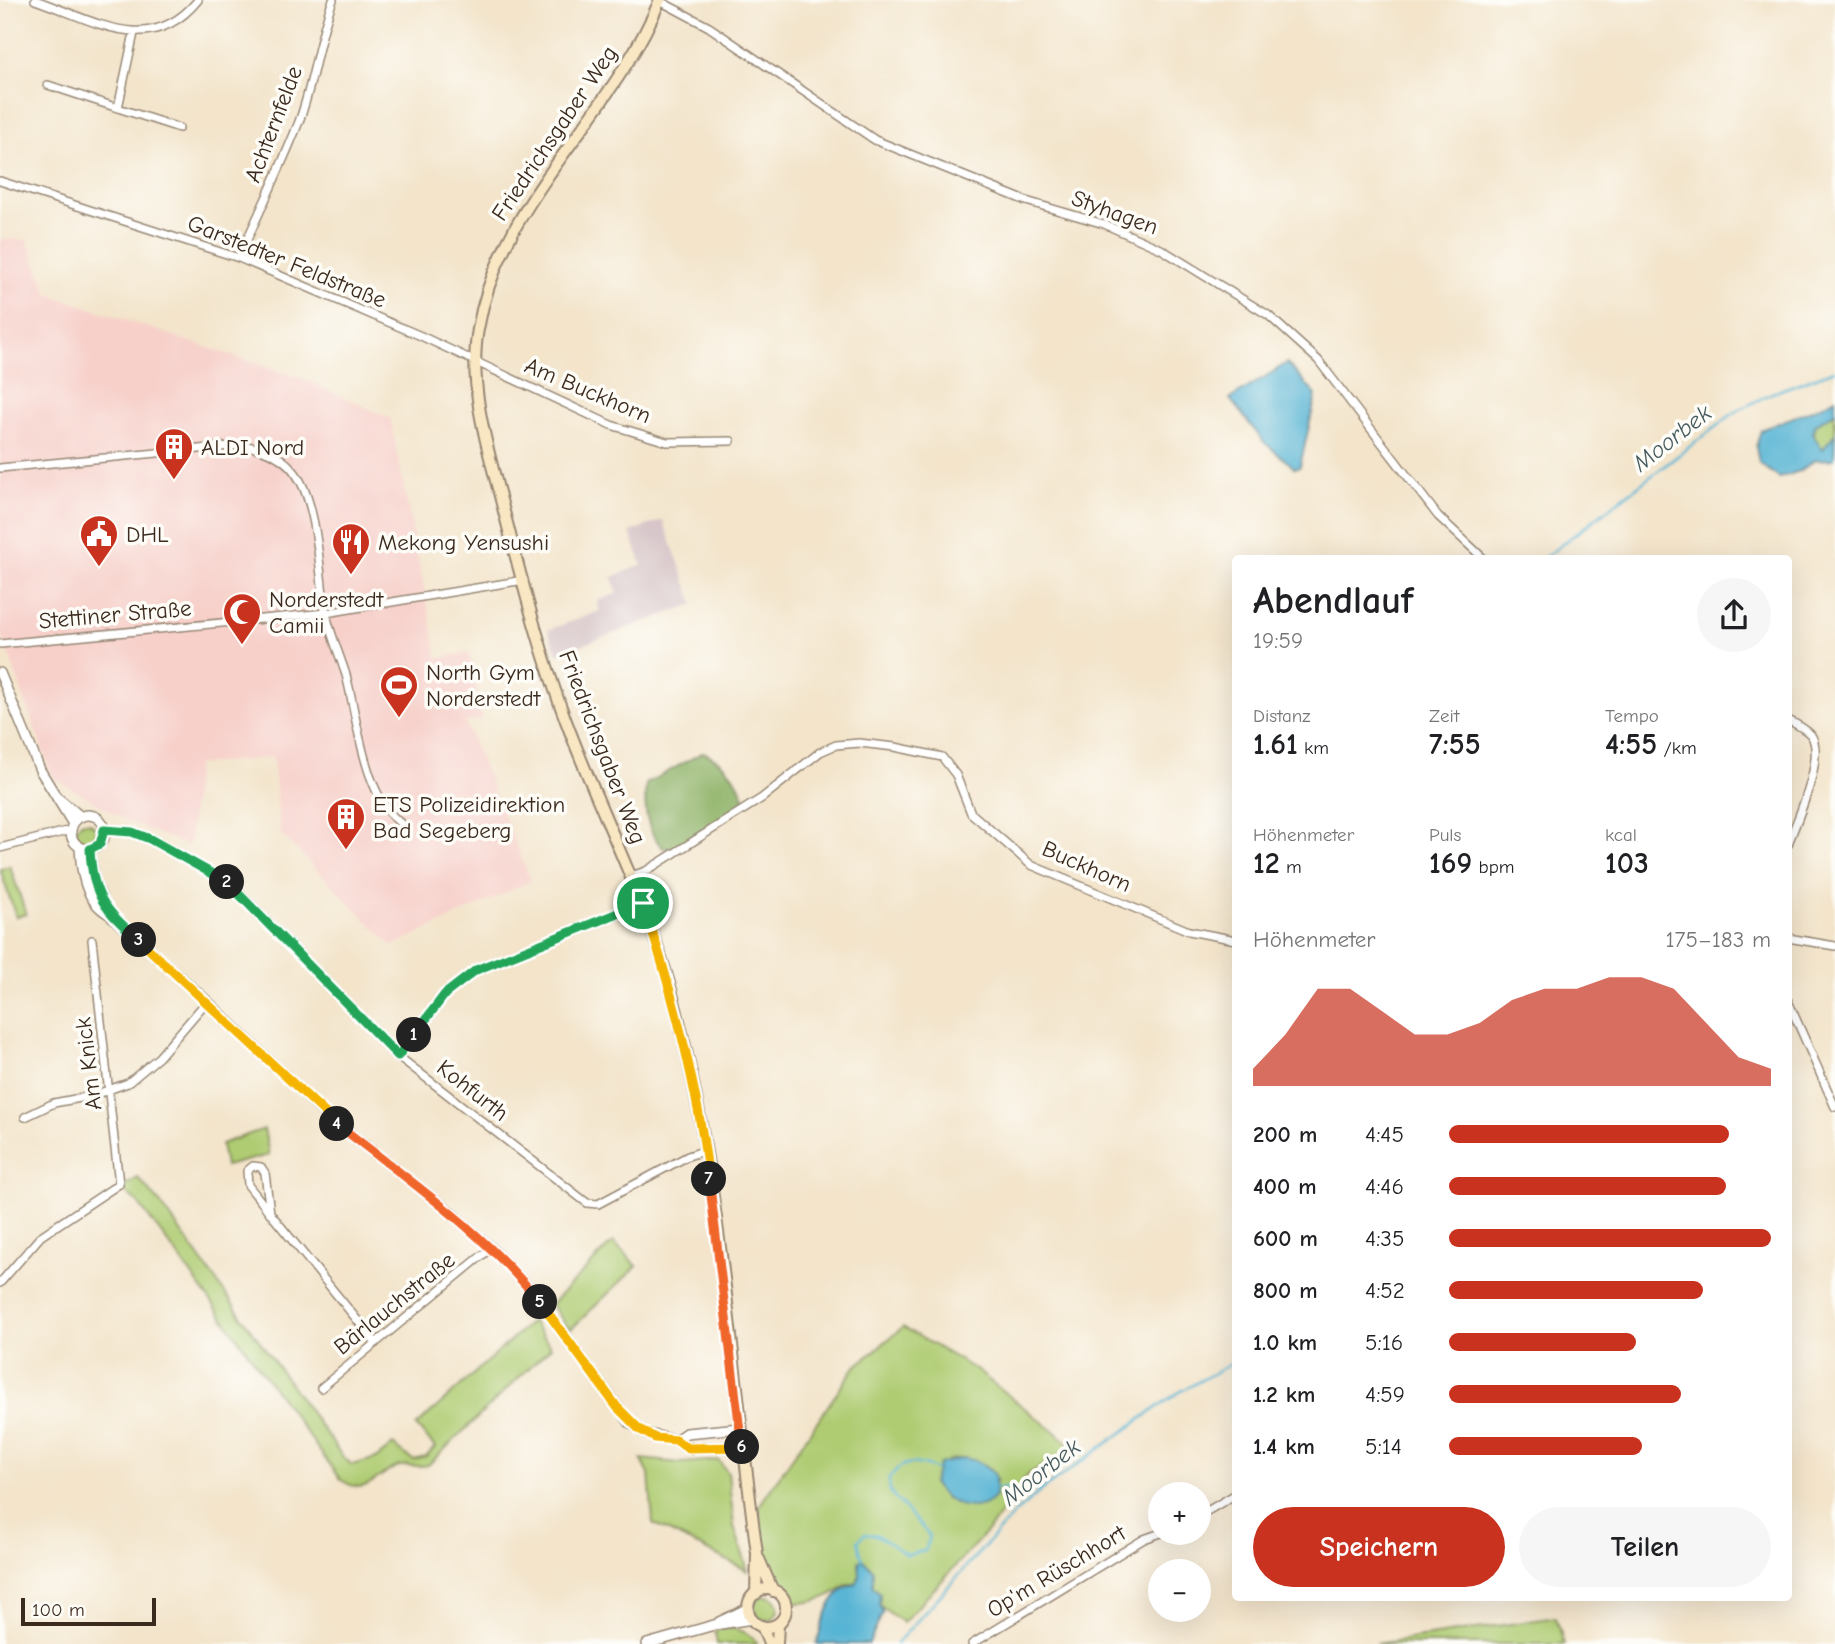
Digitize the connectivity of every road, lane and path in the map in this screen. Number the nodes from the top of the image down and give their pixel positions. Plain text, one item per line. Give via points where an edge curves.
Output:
1 (35, 0) edge
2 (67, 0) edge
3 (198, 0) edge
4 (333, 0) edge
5 (660, 0) edge
6 (63, 10) junction
7 (134, 33) junction
8 (48, 86) dead end
9 (118, 108) junction
10 (179, 128) dead end
11 (0, 181) edge
12 (239, 258) junction
13 (475, 362) junction
14 (731, 441) dead end
15 (0, 468) edge
16 (1480, 555) edge
17 (524, 580) junction
18 (326, 613) junction
19 (0, 644) edge
20 (0, 673) edge
21 (1792, 722) edge
22 (59, 799) junction
23 (81, 817) junction
24 (403, 825) dead end
25 (72, 827) junction
26 (104, 830) junction
27 (1792, 832) edge
28 (0, 848) edge
29 (85, 848) junction
30 (631, 876) junction
31 (643, 903) junction
32 (1232, 939) edge
33 (1792, 939) edge
34 (92, 940) dead end
35 (1835, 946) edge
36 (207, 1001) junction
37 (1792, 1010) edge
38 (398, 1056) junction
39 (110, 1090) junction
40 (1835, 1107) edge
41 (25, 1117) dead end
42 (706, 1150) junction
43 (270, 1213) junction
44 (491, 1248) junction
45 (0, 1283) edge
46 (376, 1343) junction
47 (321, 1388) dead end
48 (740, 1428) junction
49 (676, 1440) junction
50 (743, 1447) junction
51 (1232, 1496) edge
52 (1211, 1509) edge
53 (1148, 1538) edge
54 (757, 1553) junction
55 (774, 1591) junction
56 (756, 1594) junction
57 (750, 1614) junction
58 (778, 1624) junction
59 (762, 1626) junction
60 (647, 1644) edge
61 (769, 1644) edge
62 (777, 1644) edge
63 (972, 1644) edge

1 - 6 street
2 - 6 street
3 - 7 street via 183,19 156,32
4 - 12 street, Achternfelde via 299,120
5 - 13 main road, Friedrichsgaber Weg via 629,62 528,202 505,242 480,316
5 - 16 street, Styhagen via 709,27 875,140 1161,249 1268,315 1318,360 1438,516
6 - 7 street
7 - 9 street
8 - 9 street
9 - 10 street
11 - 12 street, Garstedter Feldstraße
12 - 13 street, Garstedter Feldstraße
13 - 14 street, Am Buckhorn via 611,425 654,439
13 - 17 main road, Friedrichsgaber Weg via 494,474
15 - 18 street via 242,445 265,450 296,473 307,498
17 - 18 street, Stettiner Straße
17 - 30 main road, Friedrichsgaber Weg via 565,720
18 - 19 street, Stettiner Straße
18 - 24 street via 369,768 388,814
20 - 22 street, Kohfurth via 40,770
21 - 27 street via 1810,733 1817,747
22 - 23 street, Kohfurth
22 - 25 street, Kohfurth
23 - 25 street
23 - 26 street, Kohfurth via 97,819
25 - 28 street
25 - 29 street, Kohfurth via 73,840
26 - 29 street via 100,844
26 - 38 street, Kohfurth via 150,839 234,887
29 - 36 street, Kohfurth via 84,876 97,907
30 - 31 main road, Friedrichsgaber Weg
30 - 32 street, Buckhorn via 762,798 820,752 859,743 942,758 956,775 971,813 1031,865 1189,931
31 - 38 street via 476,970 445,994
31 - 42 main road, Friedrichsgaber Weg via 677,1013
33 - 35 street
34 - 39 street, Am Knick
36 - 39 street via 148,1068
36 - 44 street, Kohfurth via 328,1117
37 - 40 street
38 - 42 street, Kohfurth via 587,1203 597,1204
39 - 41 street via 54,1103
39 - 45 street, Am Knick via 119,1184 41,1236
42 - 48 main road, Friedrichsgaber Weg
43 - 43 street via 265,1174 261,1167 253,1166 247,1171 248,1185
43 - 46 street
44 - 46 street, Bärlauchstraße
44 - 49 street, Kohfurth via 546,1310 630,1423 655,1438
46 - 47 street, Bärlauchstraße
48 - 49 street via 686,1433
48 - 50 main road, Friedrichsgaber Weg
49 - 50 street, Kohfurth via 687,1448
50 - 54 main road, Friedrichsgaber Weg
51 - 52 street
53 - 63 street, Op'm Rüschhort
54 - 55 main road, Friedrichsgaber Weg
54 - 56 main road, Friedrichsgaber Weg
55 - 56 main road
55 - 58 main road via 786,1606
56 - 57 main road
57 - 59 main road
57 - 60 street
58 - 59 main road
58 - 62 main road
59 - 61 main road

